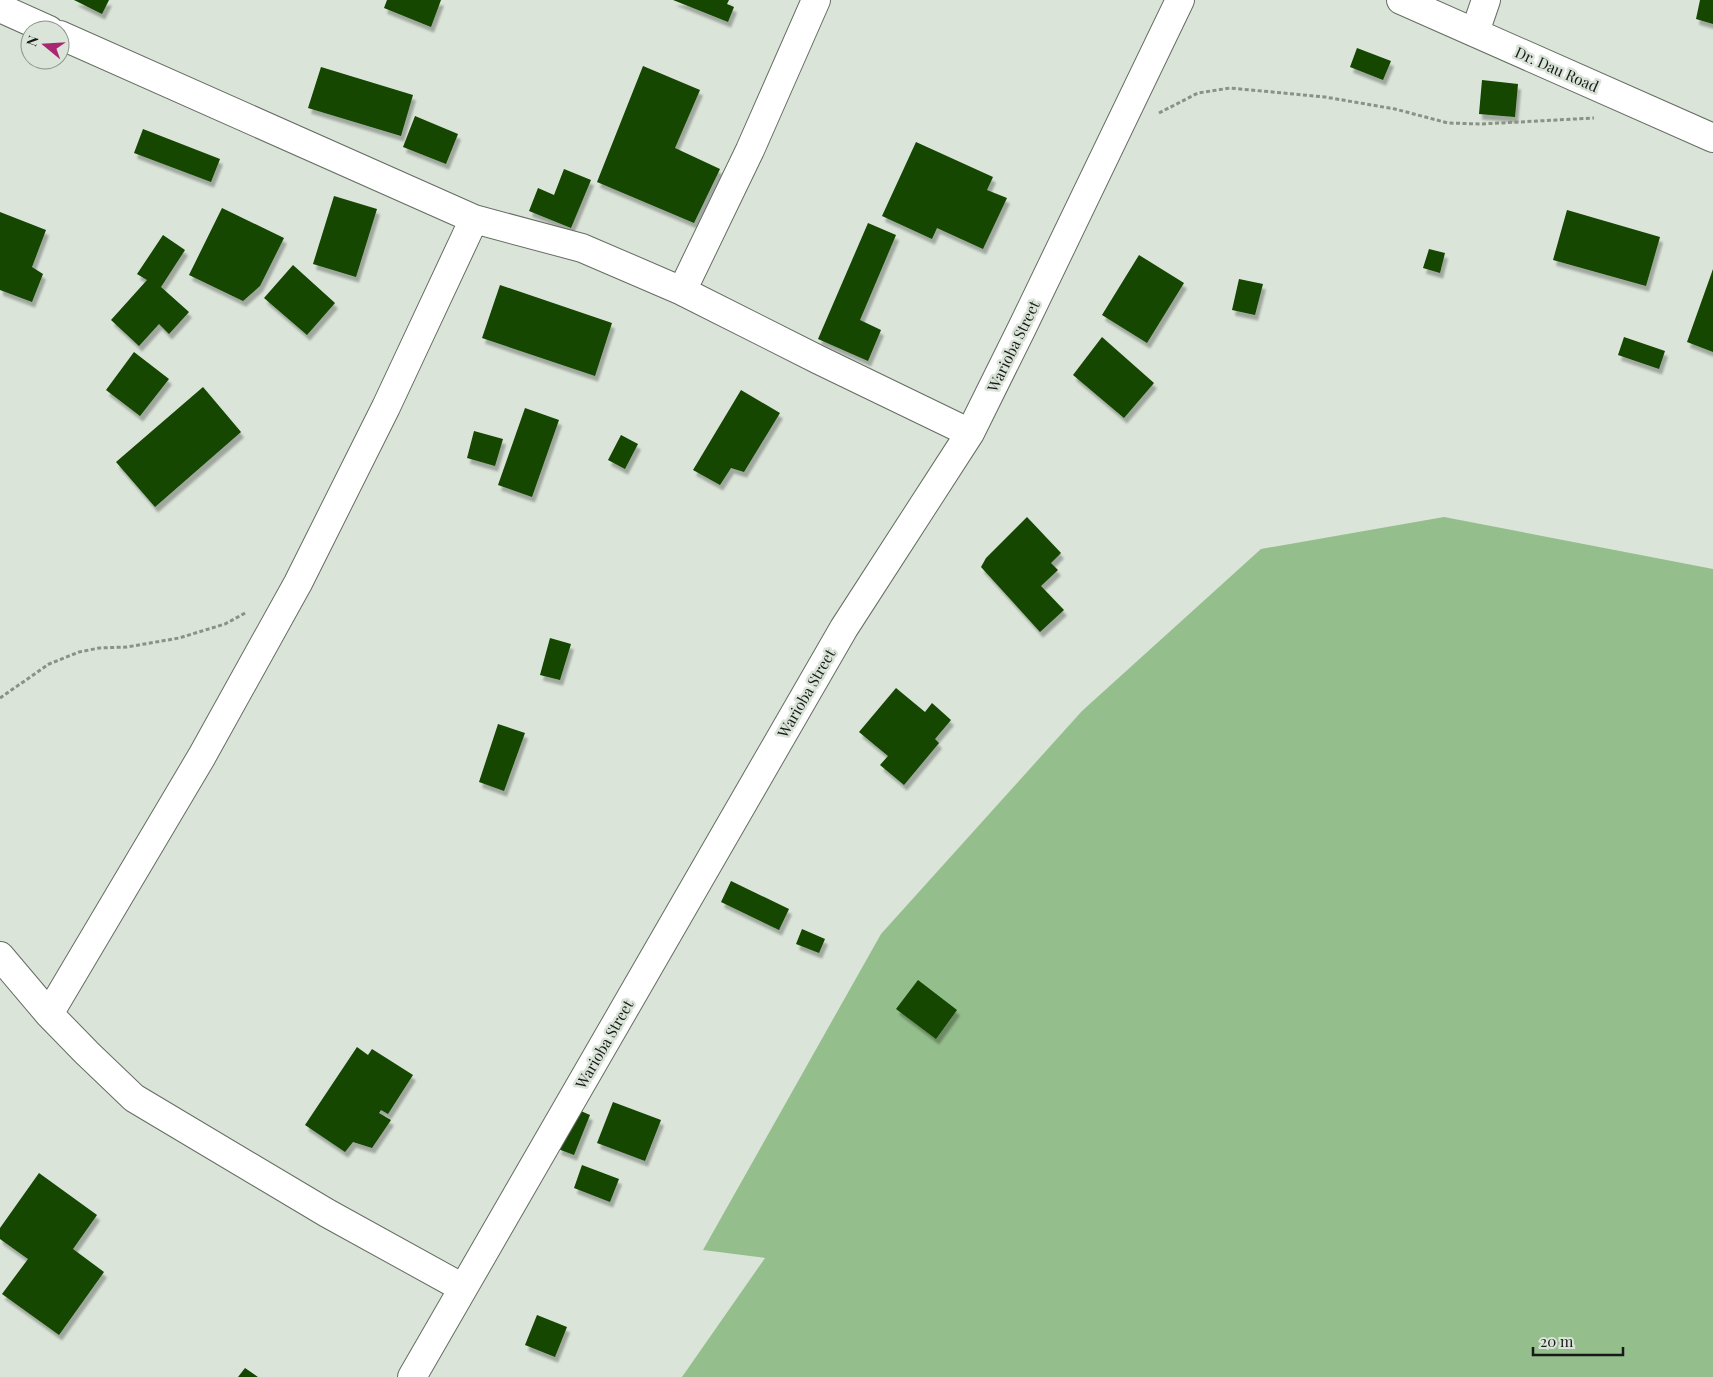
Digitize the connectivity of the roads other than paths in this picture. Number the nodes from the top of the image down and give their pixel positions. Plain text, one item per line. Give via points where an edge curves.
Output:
1 (816, 0) edge
2 (1180, 0) edge
3 (1401, 0) edge
4 (1486, 0) edge
5 (0, 8) edge
6 (27, 20) edge
7 (1475, 32) junction
8 (70, 39) edge
9 (1713, 138) edge
10 (474, 219) junction
11 (682, 291) junction
12 (970, 433) junction
13 (0, 956) edge
14 (49, 1014) junction
15 (463, 1288) junction
16 (412, 1377) edge

1 - 11 street via 754,141
2 - 12 street, Warioba Street
3 - 7 street, Dr. Dau Road
4 - 7 street
5 - 6 street
7 - 9 street, Dr. Dau Road
8 - 10 street
10 - 11 street via 582,248
10 - 14 street via 386,407 298,583 202,756
11 - 12 street
12 - 15 street, Warioba Street via 844,628
13 - 14 street
14 - 15 street via 134,1098 327,1213
15 - 16 street, Warioba Street

